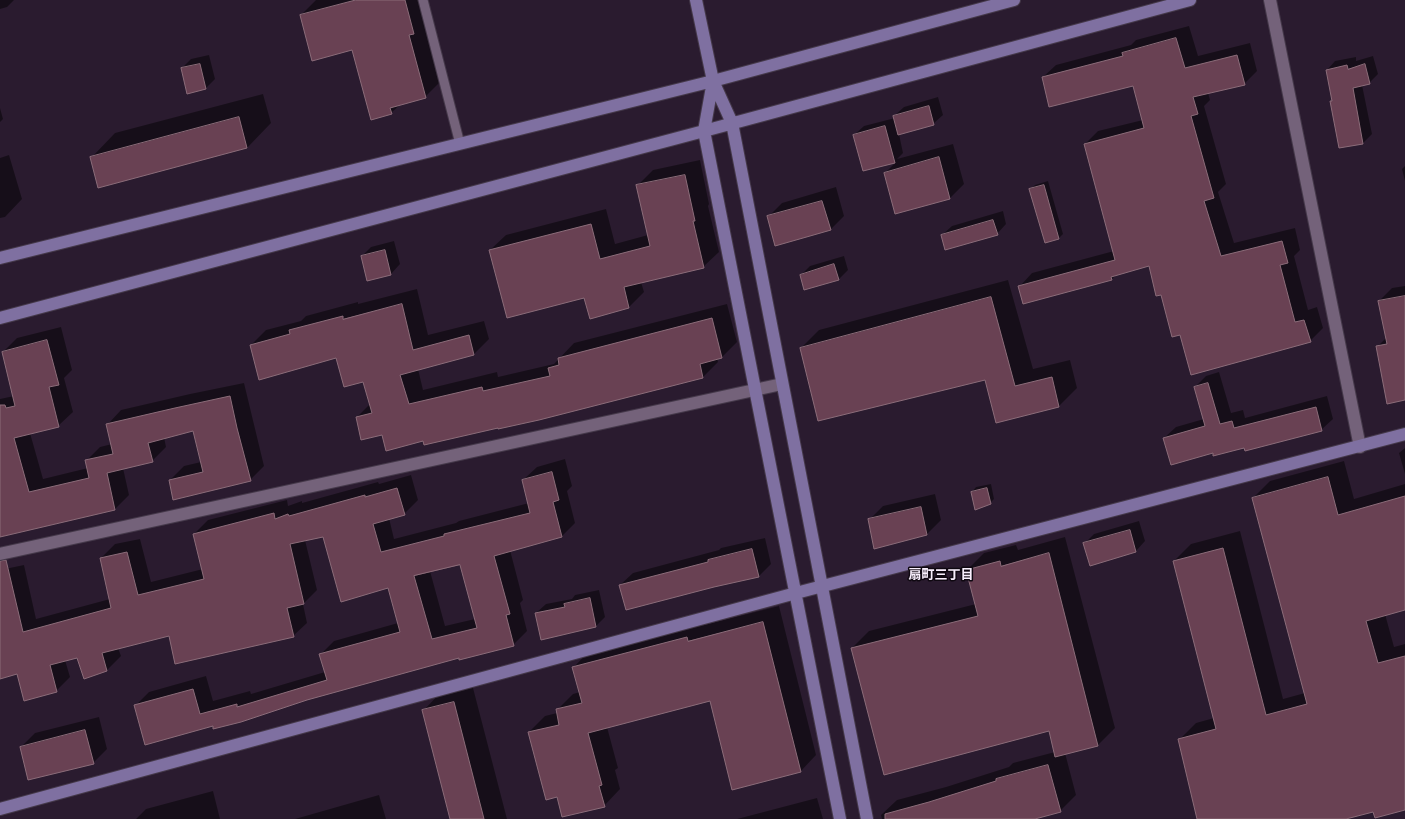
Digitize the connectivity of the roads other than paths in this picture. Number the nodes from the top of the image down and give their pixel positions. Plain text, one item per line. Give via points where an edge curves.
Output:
1 (423, 0) edge
2 (696, 0) edge
3 (1014, 0) edge
4 (1190, 0) edge
5 (1270, 0) edge
6 (713, 81) junction
7 (732, 124) junction
8 (704, 131) junction
9 (460, 144) junction
10 (0, 258) edge
11 (0, 318) edge
12 (782, 384) junction
13 (756, 390) junction
14 (1405, 434) edge
15 (1360, 447) junction
16 (0, 554) edge
17 (822, 586) junction
18 (796, 593) junction
19 (0, 809) edge
20 (840, 819) edge
21 (867, 819) edge

1 - 9 lane
2 - 6 street
3 - 6 street
4 - 7 street
5 - 15 street
6 - 7 street
6 - 8 street
6 - 9 street
7 - 8 street
7 - 12 street
8 - 11 street
8 - 13 street
9 - 10 street
12 - 13 street
12 - 17 street
13 - 16 street
13 - 18 street
14 - 15 street
15 - 17 street
17 - 18 street
17 - 21 street
18 - 19 street
18 - 20 street

